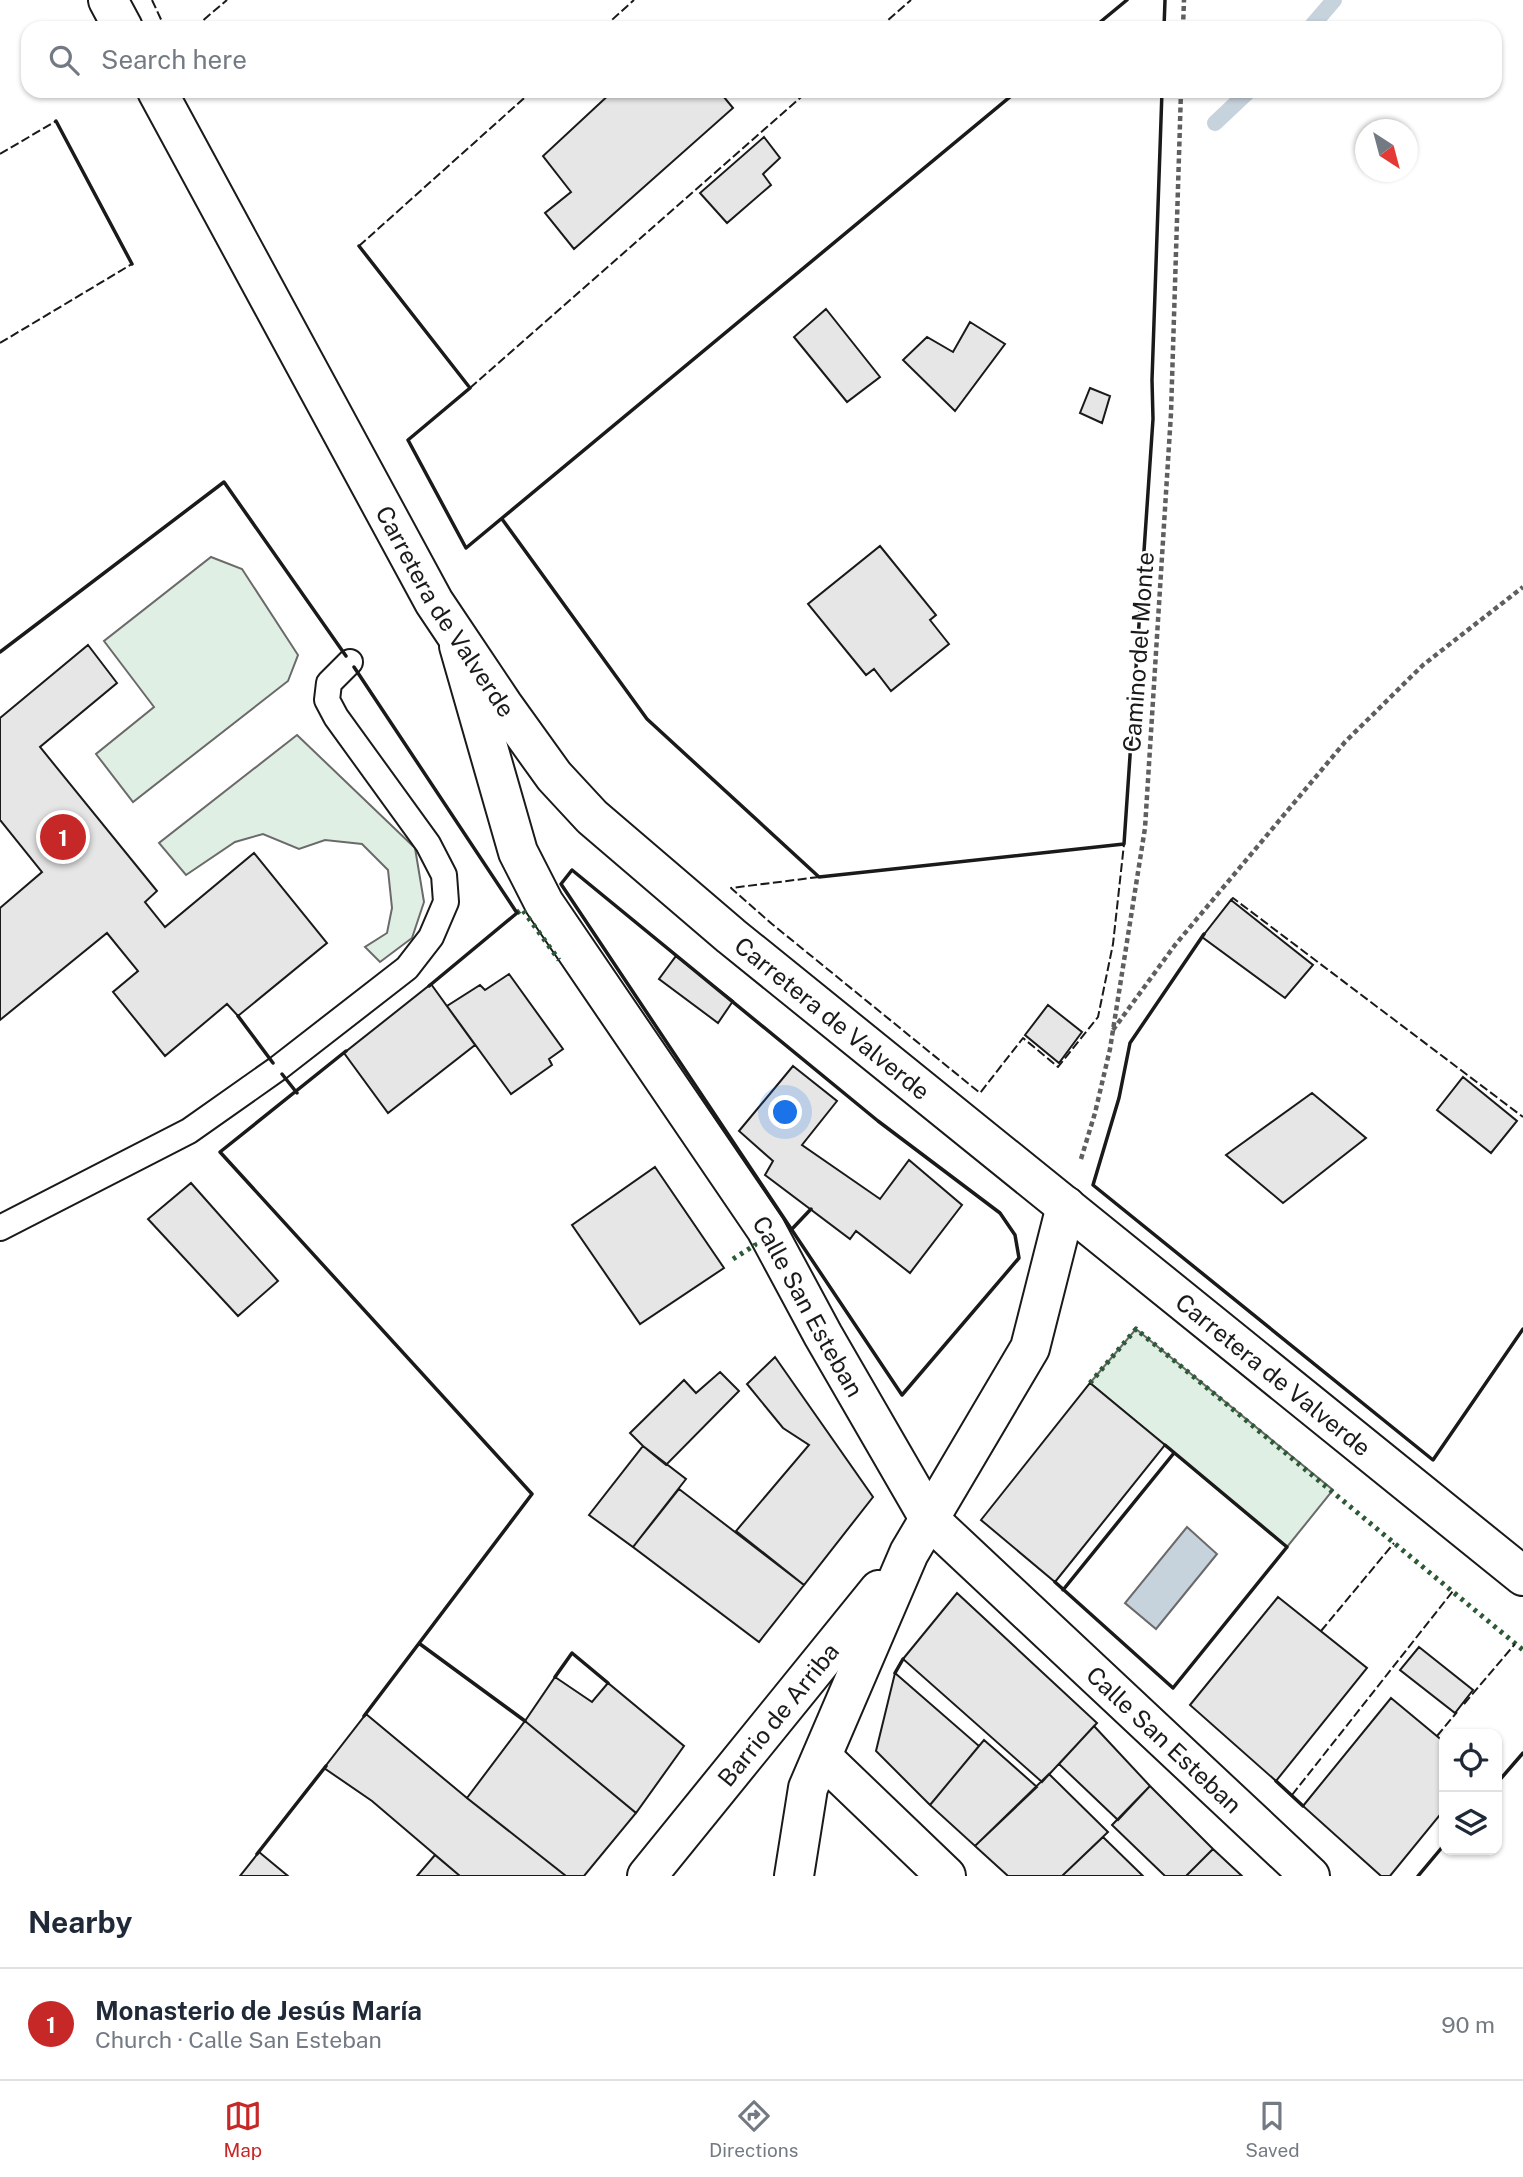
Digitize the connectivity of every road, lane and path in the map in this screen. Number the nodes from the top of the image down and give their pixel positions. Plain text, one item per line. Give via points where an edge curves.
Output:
1 (108, 0) edge
2 (1184, 0) edge
3 (119, 21) edge
4 (1183, 21) edge
5 (161, 98) edge
6 (1181, 98) edge
7 (1523, 587) edge
8 (456, 634) junction
9 (350, 662) dead end
10 (1113, 1031) junction
11 (1066, 1206) junction
12 (0, 1228) edge
13 (930, 1520) junction
14 (909, 1553) junction
15 (1523, 1576) edge
16 (821, 1757) junction
17 (646, 1876) edge
18 (794, 1876) edge
19 (946, 1876) edge
20 (1310, 1876) edge

1 - 3 street
2 - 4 path
5 - 8 street, Carretera de Valverde via 434,602
6 - 10 path, Camino del Monte via 1171,413 1145,828
7 - 10 path via 1423,665 1345,742 1175,945
8 - 11 street, Carretera de Valverde via 554,776 592,817 731,936
8 - 13 street, Calle San Esteban via 518,852 544,903 766,1229
9 - 12 lane via 328,683 327,700 428,844 444,875 446,902 431,937 407,968 189,1131
10 - 11 path, Camino del Monte via 1095,1113
11 - 13 street, Barrio de Arriba via 1030,1348
11 - 15 street, Carretera de Valverde
13 - 14 street, Barrio de Arriba
13 - 20 street, Calle San Esteban
14 - 16 street, Barrio de Arriba
14 - 17 street, Barrio de Arriba
16 - 18 street, Barrio de Arriba via 808,1788
16 - 19 street

